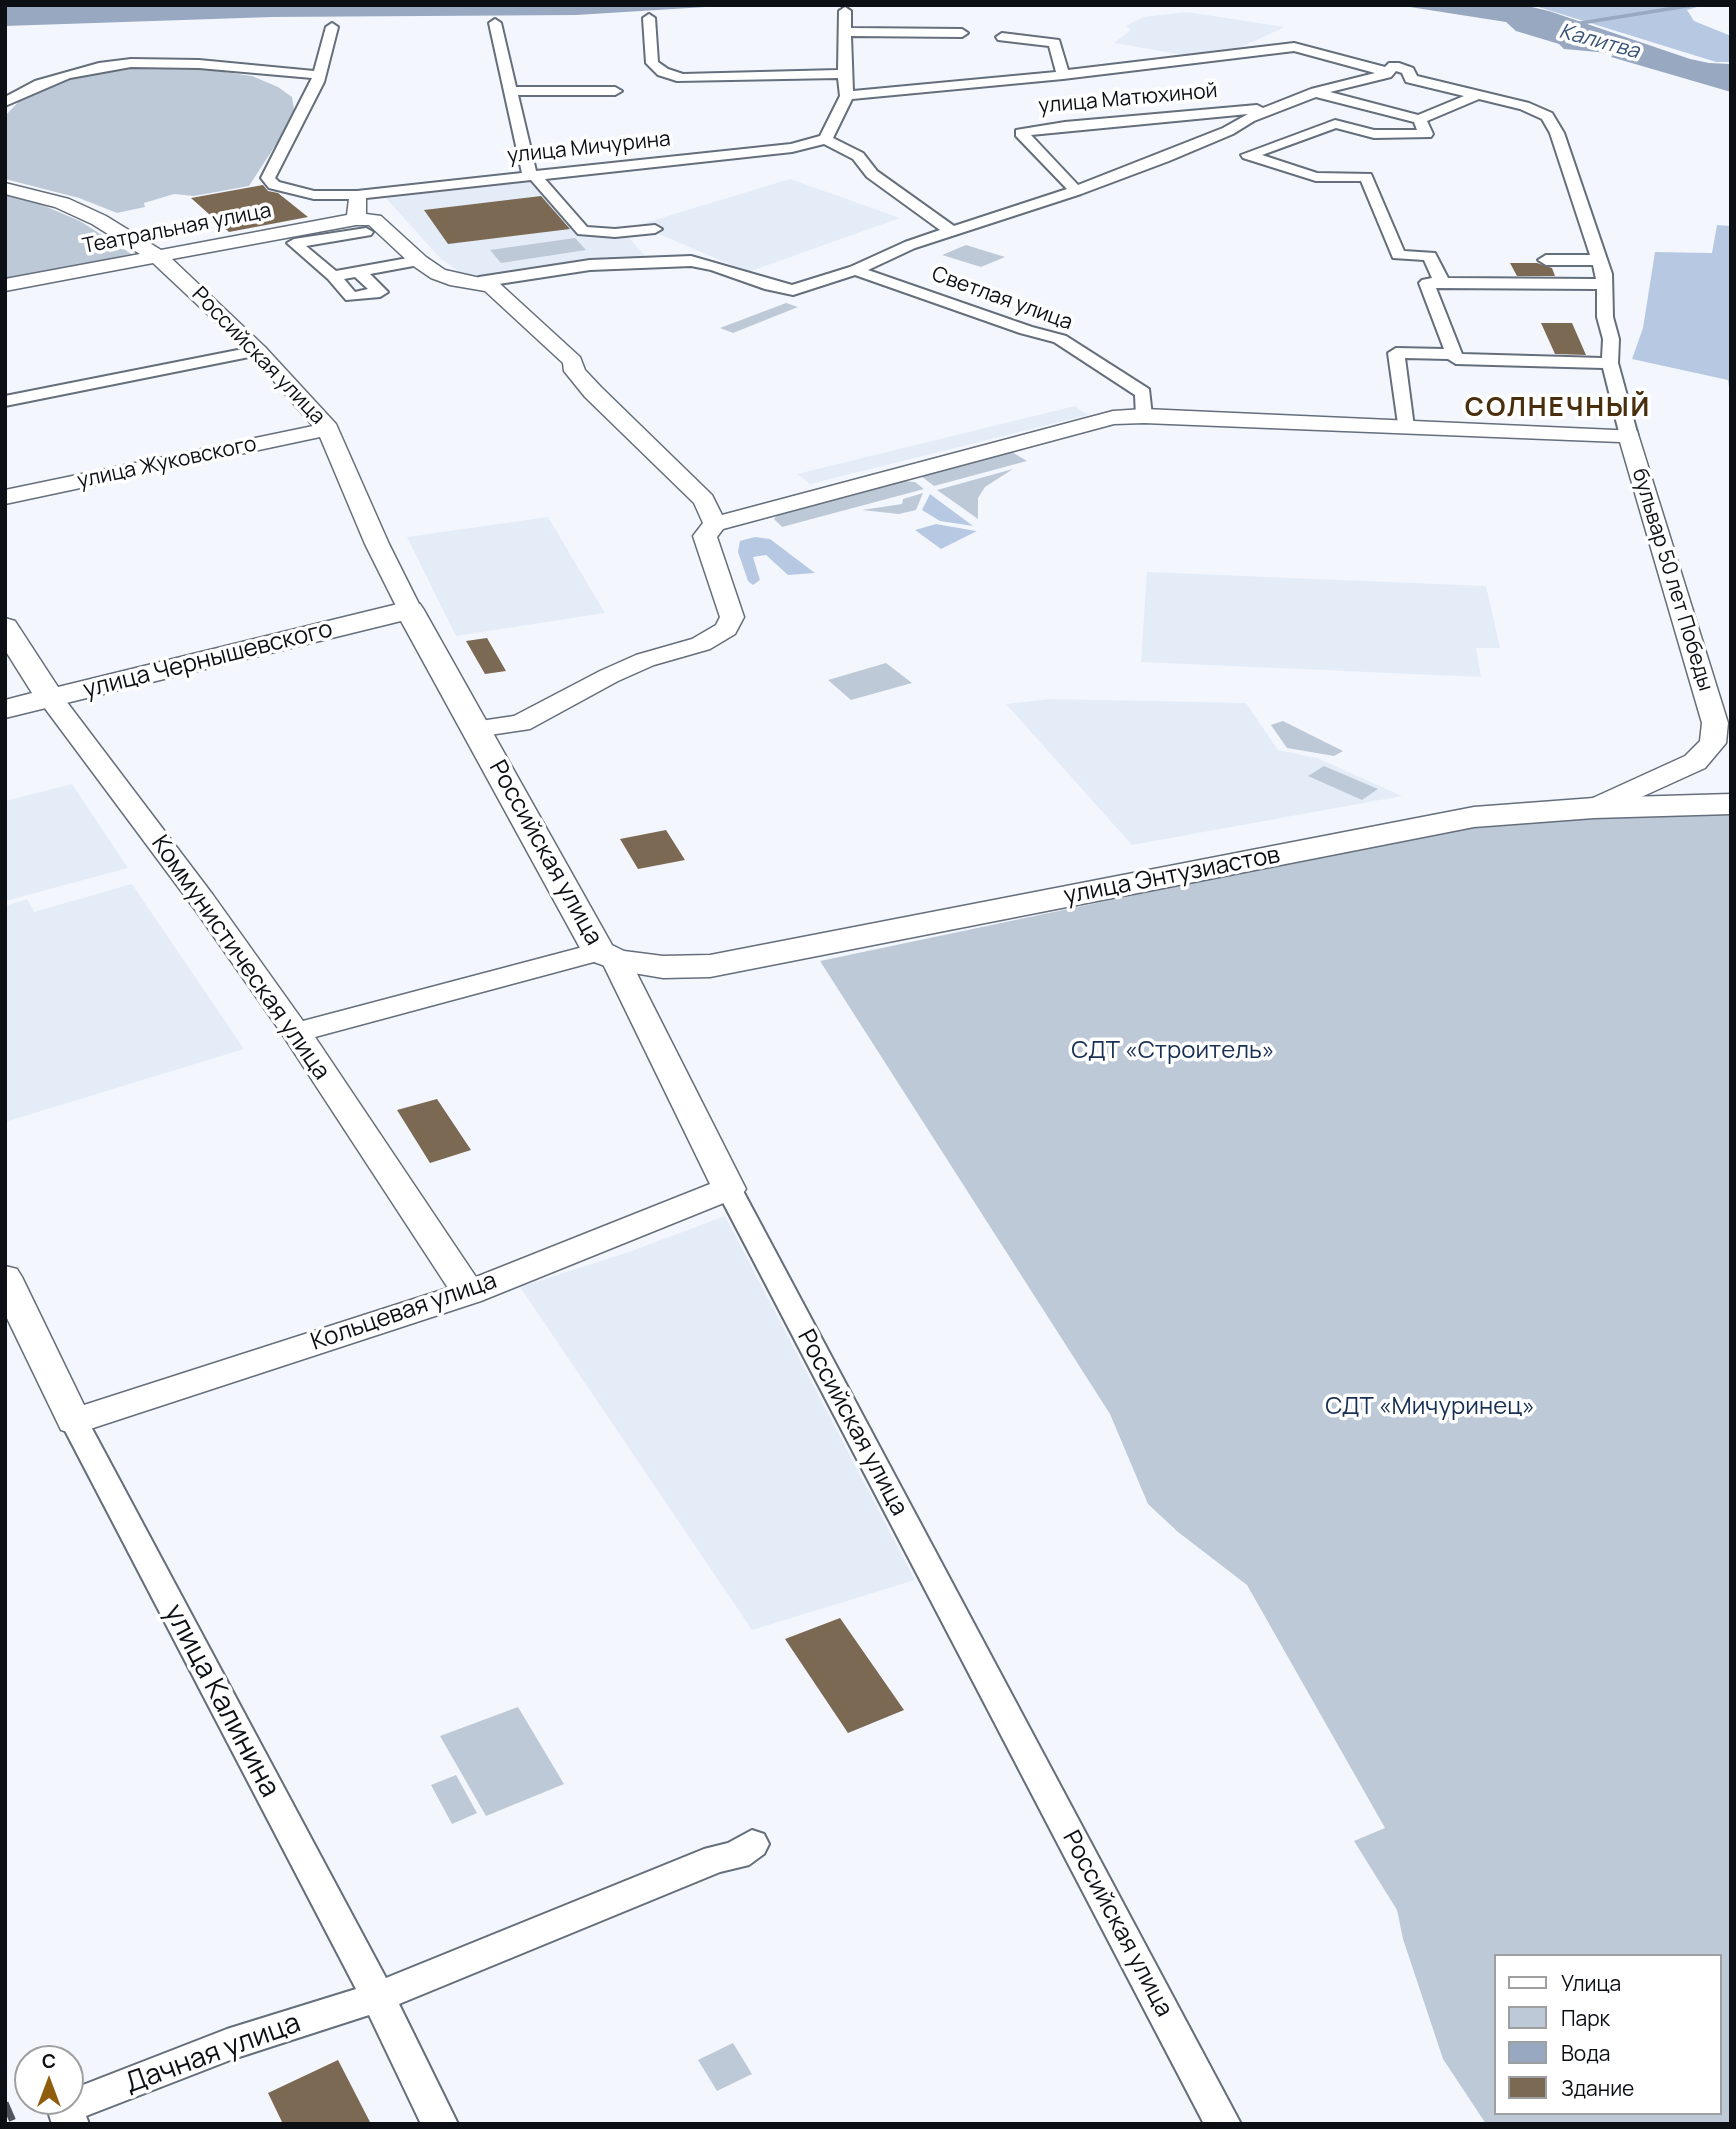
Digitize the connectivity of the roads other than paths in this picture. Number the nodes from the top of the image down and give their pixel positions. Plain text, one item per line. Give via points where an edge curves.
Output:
1 (845, 11) dead end
2 (649, 18) dead end
3 (495, 23) dead end
4 (332, 27) dead end
5 (844, 32) junction
6 (962, 33) dead end
7 (1002, 37) dead end
8 (844, 74) junction
9 (1385, 74) junction
10 (319, 75) junction
11 (1063, 75) junction
12 (1435, 85) junction
13 (512, 91) junction
14 (615, 91) dead end
15 (1316, 92) junction
16 (1477, 95) junction
17 (847, 96) junction
18 (5, 102) edge
19 (1277, 107) junction
20 (1375, 108) junction
21 (1419, 119) junction
22 (825, 139) junction
23 (532, 175) junction
24 (5, 188) edge
25 (1076, 191) junction
26 (357, 195) junction
27 (361, 225) junction
28 (654, 229) dead end
29 (951, 232) junction
30 (157, 256) junction
31 (1546, 260) dead end
32 (1600, 260) junction
33 (418, 261) junction
34 (855, 270) junction
35 (358, 272) junction
36 (334, 276) junction
37 (479, 282) junction
38 (1435, 283) junction
39 (1604, 284) junction
40 (5, 285) edge
41 (258, 351) junction
42 (1454, 354) junction
43 (1610, 363) junction
44 (5, 401) edge
45 (1144, 416) junction
46 (1405, 427) junction
47 (328, 429) junction
48 (1629, 436) junction
49 (5, 497) edge
50 (715, 524) junction
51 (410, 610) junction
52 (5, 627) edge
53 (51, 699) junction
54 (5, 709) edge
55 (476, 729) junction
56 (1731, 804) edge
57 (1594, 808) junction
58 (607, 956) junction
59 (296, 1032) junction
60 (729, 1189) junction
61 (5, 1277) edge
62 (469, 1293) junction
63 (74, 1421) junction
64 (752, 1844) dead end
65 (378, 1997) junction
66 (71, 2124) edge
67 (440, 2124) edge
68 (1223, 2124) edge

1 - 5 street
2 - 8 street via 652,63 682,78
3 - 13 street
4 - 10 street
5 - 6 street
5 - 8 street
7 - 11 street via 1055,43
8 - 17 street
9 - 11 street via 1294,47
9 - 12 street via 1394,66 1408,71 1411,79
9 - 15 street
10 - 18 street via 131,63 66,75
10 - 26 street, улица Мичурина via 268,178 274,185 314,195
11 - 17 street
12 - 16 street
12 - 20 street
13 - 14 street
13 - 23 street
15 - 19 street
15 - 20 street
16 - 21 street
16 - 32 street, бульвар 50 лет Победы via 1547,116 1557,133
17 - 22 street
19 - 25 street
19 - 25 street, улица Матюхиной via 1021,133
20 - 21 street
21 - 38 street via 1426,134 1374,134 1335,124 1248,155 1316,177 1366,177 1398,256 1430,256
22 - 23 street, улица Мичурина via 792,148
22 - 29 street via 858,156 872,174
23 - 26 street, улица Мичурина
23 - 28 street via 583,231
24 - 30 street, Российская улица via 62,203
25 - 29 street
26 - 27 street
27 - 30 street, Театральная улица
27 - 33 street via 374,220
27 - 36 street via 294,243
29 - 34 street
30 - 40 street, Театральная улица
30 - 41 street, Российская улица
31 - 32 street
32 - 39 street, бульвар 50 лет Победы
33 - 35 street
33 - 37 street via 450,279
34 - 37 street via 793,290 691,261 590,265
34 - 45 street, Светлая улица via 1060,339 1143,393
35 - 36 street
35 - 36 street via 380,292 351,297
37 - 50 street via 491,286 573,361 575,371 593,391 704,500
38 - 39 street
38 - 42 street
39 - 43 street, бульвар 50 лет Победы
41 - 44 street
41 - 47 street, Российская улица
42 - 43 street via 1457,359
42 - 46 street via 1396,353
43 - 48 street, бульвар 50 лет Победы
45 - 46 street
45 - 50 street via 1113,418
46 - 48 street
47 - 49 street, улица Жуковского
47 - 51 street, Российская улица
48 - 57 street, бульвар 50 лет Победы via 1715,723 1713,743 1695,762
50 - 55 street, Российская улица via 705,536 732,617 726,629 701,644 609,676 521,723
51 - 53 main road, улица Чернышевского
51 - 55 main road, Российская улица
52 - 53 main road, Коммунистическая улица
53 - 54 main road, улица Чернышевского
53 - 59 street, Коммунистическая улица
55 - 58 main road, Российская улица
56 - 57 main road, улица Энтузиастов
57 - 58 main road, улица Энтузиастов via 1474,817 710,966 663,967
58 - 59 street
58 - 60 street, Российская улица
59 - 62 street, Коммунистическая улица
60 - 62 street, Кольцевая улица
60 - 68 street, Российская улица
61 - 63 street, улица Калинина
62 - 63 street, Кольцевая улица
63 - 65 street, улица Калинина
64 - 65 street via 737,1855 716,1859
65 - 66 street, Дачная улица via 227,2045 65,2108
65 - 67 street, улица Калинина

